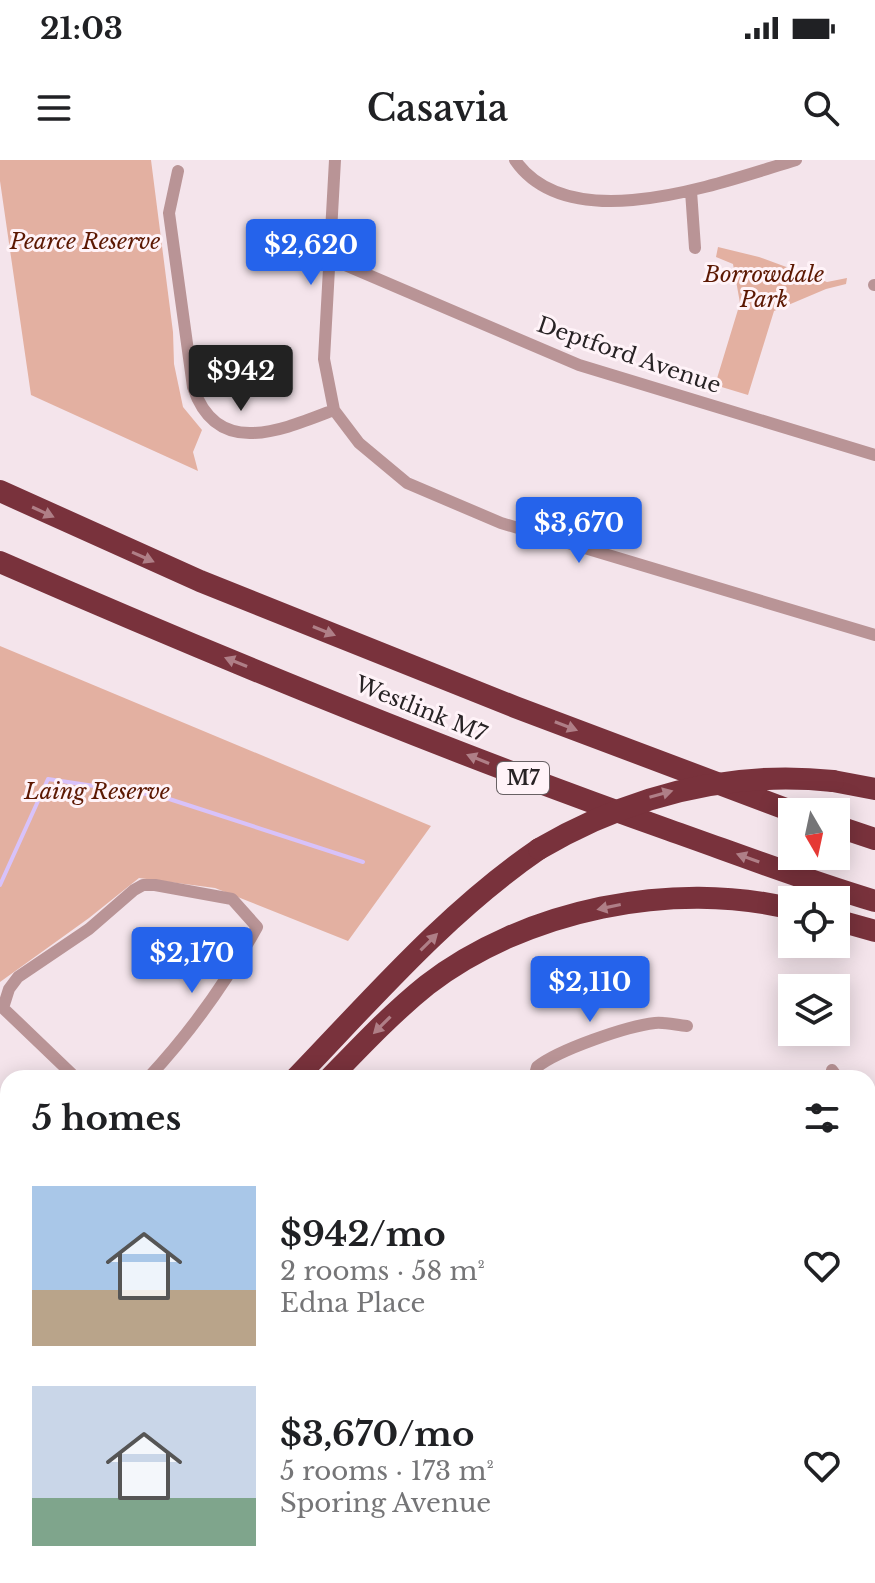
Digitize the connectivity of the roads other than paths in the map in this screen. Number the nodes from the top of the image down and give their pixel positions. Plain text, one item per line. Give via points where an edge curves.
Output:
1 (335, 160) edge
2 (515, 160) edge
3 (796, 160) edge
4 (178, 171) dead end
5 (691, 191) junction
6 (695, 248) dead end
7 (331, 259) junction
8 (334, 410) junction
9 (875, 455) edge
10 (0, 491) edge
11 (0, 562) edge
12 (875, 635) edge
13 (875, 789) edge
14 (778, 806) edge
15 (850, 831) edge
16 (875, 839) edge
17 (875, 901) edge
18 (778, 907) edge
19 (850, 924) edge
20 (875, 931) edge
21 (2, 1008) edge
22 (687, 1026) dead end
23 (68, 1070) edge
24 (154, 1070) edge
25 (304, 1070) edge
26 (338, 1070) edge
27 (534, 1070) edge

1 - 7 street
2 - 5 street via 548,191 587,199 619,201
3 - 5 street
4 - 8 street via 169,213 193,387 203,410 217,425 246,434 282,430
5 - 6 street
7 - 8 street via 324,359
7 - 9 street, Deptford Avenue via 579,365
8 - 12 street via 359,443 407,483 501,523
10 -> 14 highway, Westlink M7 via 200,581
17 -> 11 highway, Westlink M7 / M7 via 540,784
25 -> 13 highway, bridge via 443,927 507,871 593,819 674,790 747,779 785,777
15 - 16 highway
18 -> 26 highway via 686,898 621,904 520,933 429,983
19 - 20 highway
21 - 23 street
21 - 24 street via 18,977 143,885 232,899 257,927 207,1005
22 - 27 street via 640,1025 557,1054

